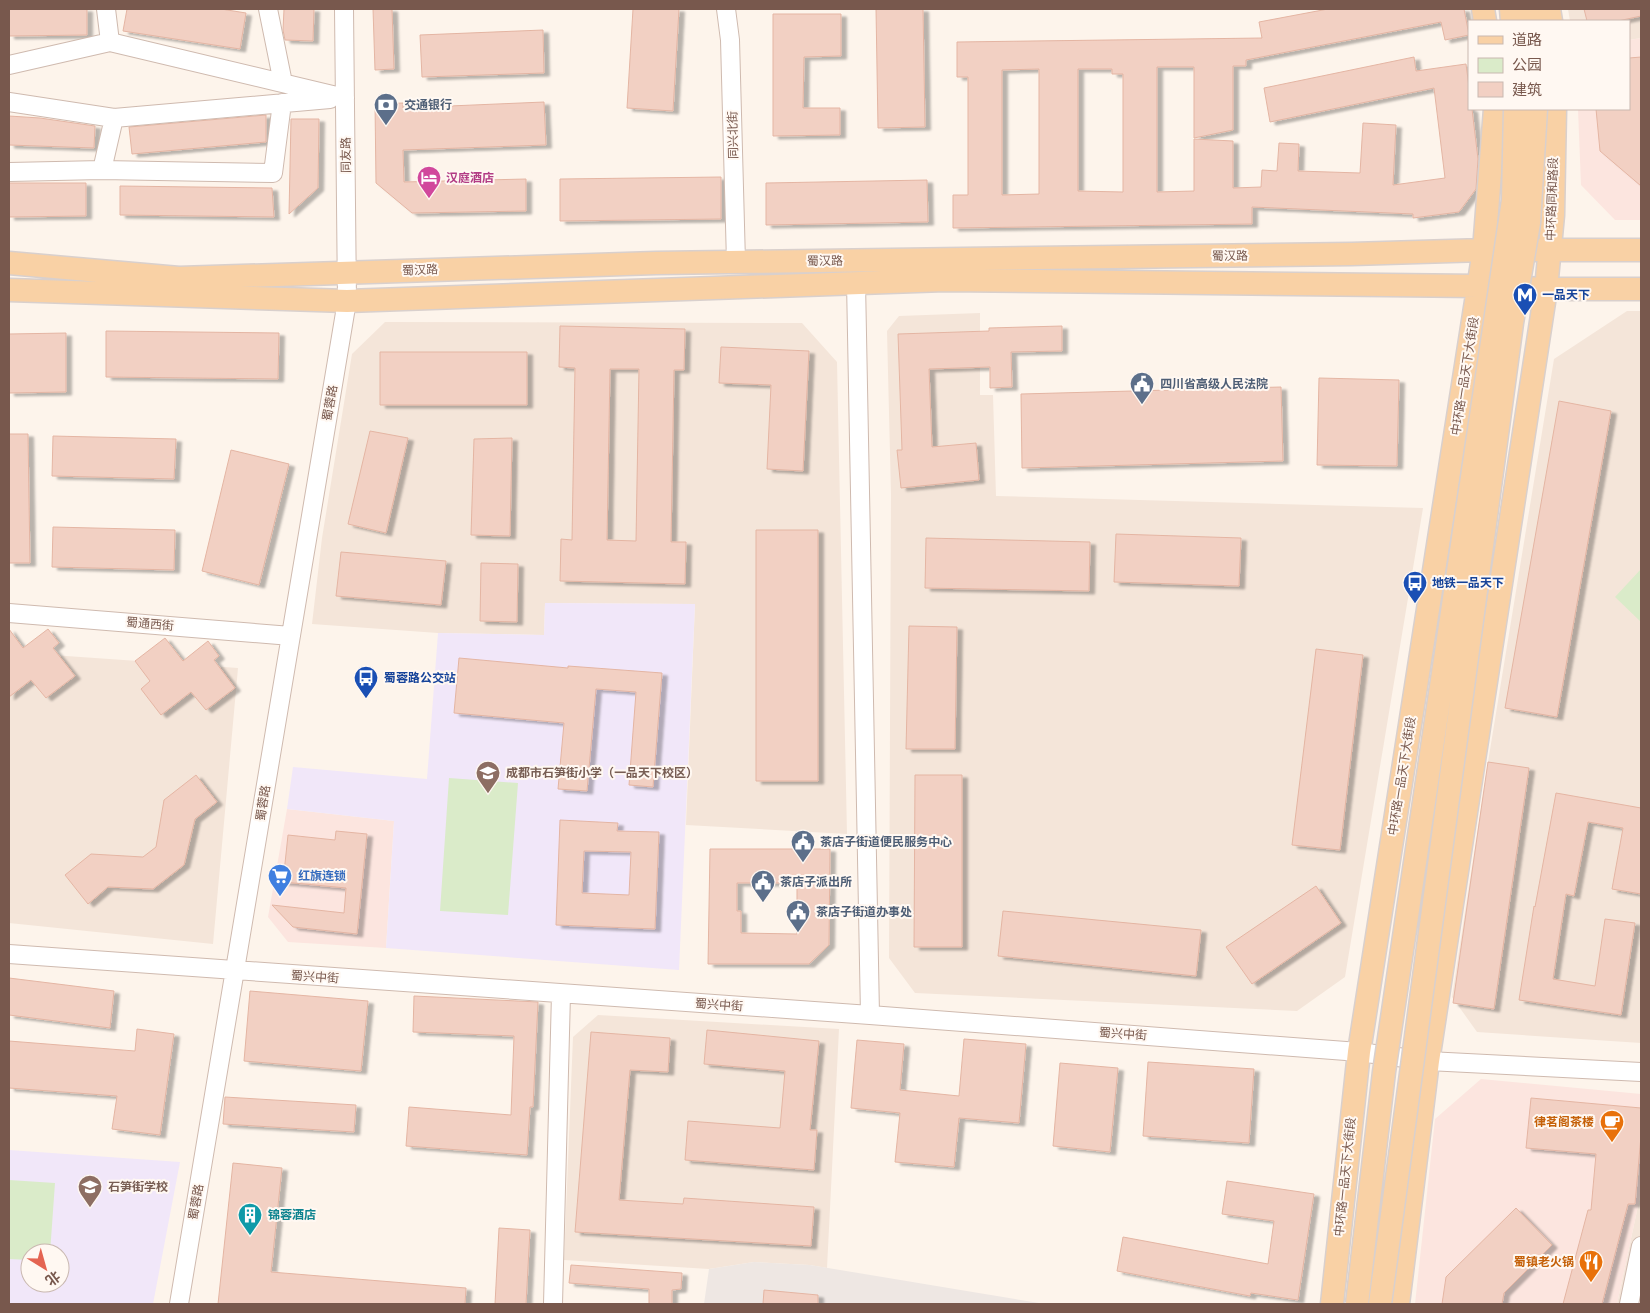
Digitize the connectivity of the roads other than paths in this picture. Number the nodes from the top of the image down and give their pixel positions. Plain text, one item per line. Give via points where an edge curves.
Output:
1 (106, 9) edge
2 (268, 9) edge
3 (344, 9) edge
4 (726, 9) edge
5 (110, 42) junction
6 (9, 65) edge
7 (283, 83) junction
8 (345, 98) junction
9 (9, 102) edge
10 (282, 103) junction
11 (1495, 110) edge
12 (1515, 110) edge
13 (1536, 110) edge
14 (1554, 110) edge
15 (114, 118) junction
16 (102, 170) junction
17 (9, 172) edge
18 (1484, 250) junction
19 (1550, 250) junction
20 (1641, 250) edge
21 (736, 262) junction
22 (9, 263) edge
23 (347, 272) junction
24 (856, 282) junction
25 (1478, 286) junction
26 (1546, 289) junction
27 (1641, 289) edge
28 (9, 290) edge
29 (347, 301) junction
30 (9, 613) edge
31 (291, 636) junction
32 (9, 954) edge
33 (236, 971) junction
34 (561, 994) junction
35 (870, 1015) junction
36 (1359, 1052) junction
37 (1428, 1061) junction
38 (1641, 1072) edge
39 (1641, 1246) edge
40 (179, 1304) edge
41 (553, 1304) edge
42 (1332, 1304) edge
43 (1357, 1304) edge
44 (1380, 1304) edge
45 (1398, 1304) edge
46 (1629, 1304) edge

1 - 5 street
2 - 7 street
3 - 8 street, 同友路
4 - 21 street, 同兴北街 via 730,40
5 - 6 street
5 - 7 street
7 - 8 street
8 - 10 street
8 - 23 street, 同友路
9 - 15 street
10 - 15 street
10 - 16 street via 273,173
11 - 18 main road
12 - 43 main road, bridge via 1513,200 1384,1072
13 - 44 main road, bridge via 1528,223
14 - 19 main road, 中环路同和路段
15 - 16 street
16 - 17 street
18 - 19 main road, 蜀汉路
18 - 21 main road, 蜀汉路
18 - 25 main road, 中环路一品天下大街段
19 - 20 main road, 蜀汉路
19 - 26 main road, 中环路同和路段
21 - 23 main road, 蜀汉路
22 - 23 main road, 蜀汉路 via 179,278
23 - 29 street, 同友路
24 - 25 main road, 蜀汉路 via 945,280
24 - 29 main road, 蜀汉路
24 - 35 street
25 - 26 main road, 蜀汉路
25 - 36 main road, 中环路一品天下大街段
26 - 27 main road, 蜀汉路
26 - 37 main road
28 - 29 main road, 蜀汉路
29 - 31 street, 蜀蓉路
30 - 31 street, 蜀通西街
31 - 33 street, 蜀蓉路
32 - 33 street, 蜀兴中街
33 - 34 street, 蜀兴中街
33 - 40 street, 蜀蓉路
34 - 35 street, 蜀兴中街
34 - 41 street
35 - 36 street, 蜀兴中街
36 - 37 street, 蜀兴中街
36 - 42 main road, 中环路一品天下大街段
37 - 38 street, 蜀兴中街
37 - 45 main road
39 - 46 street

